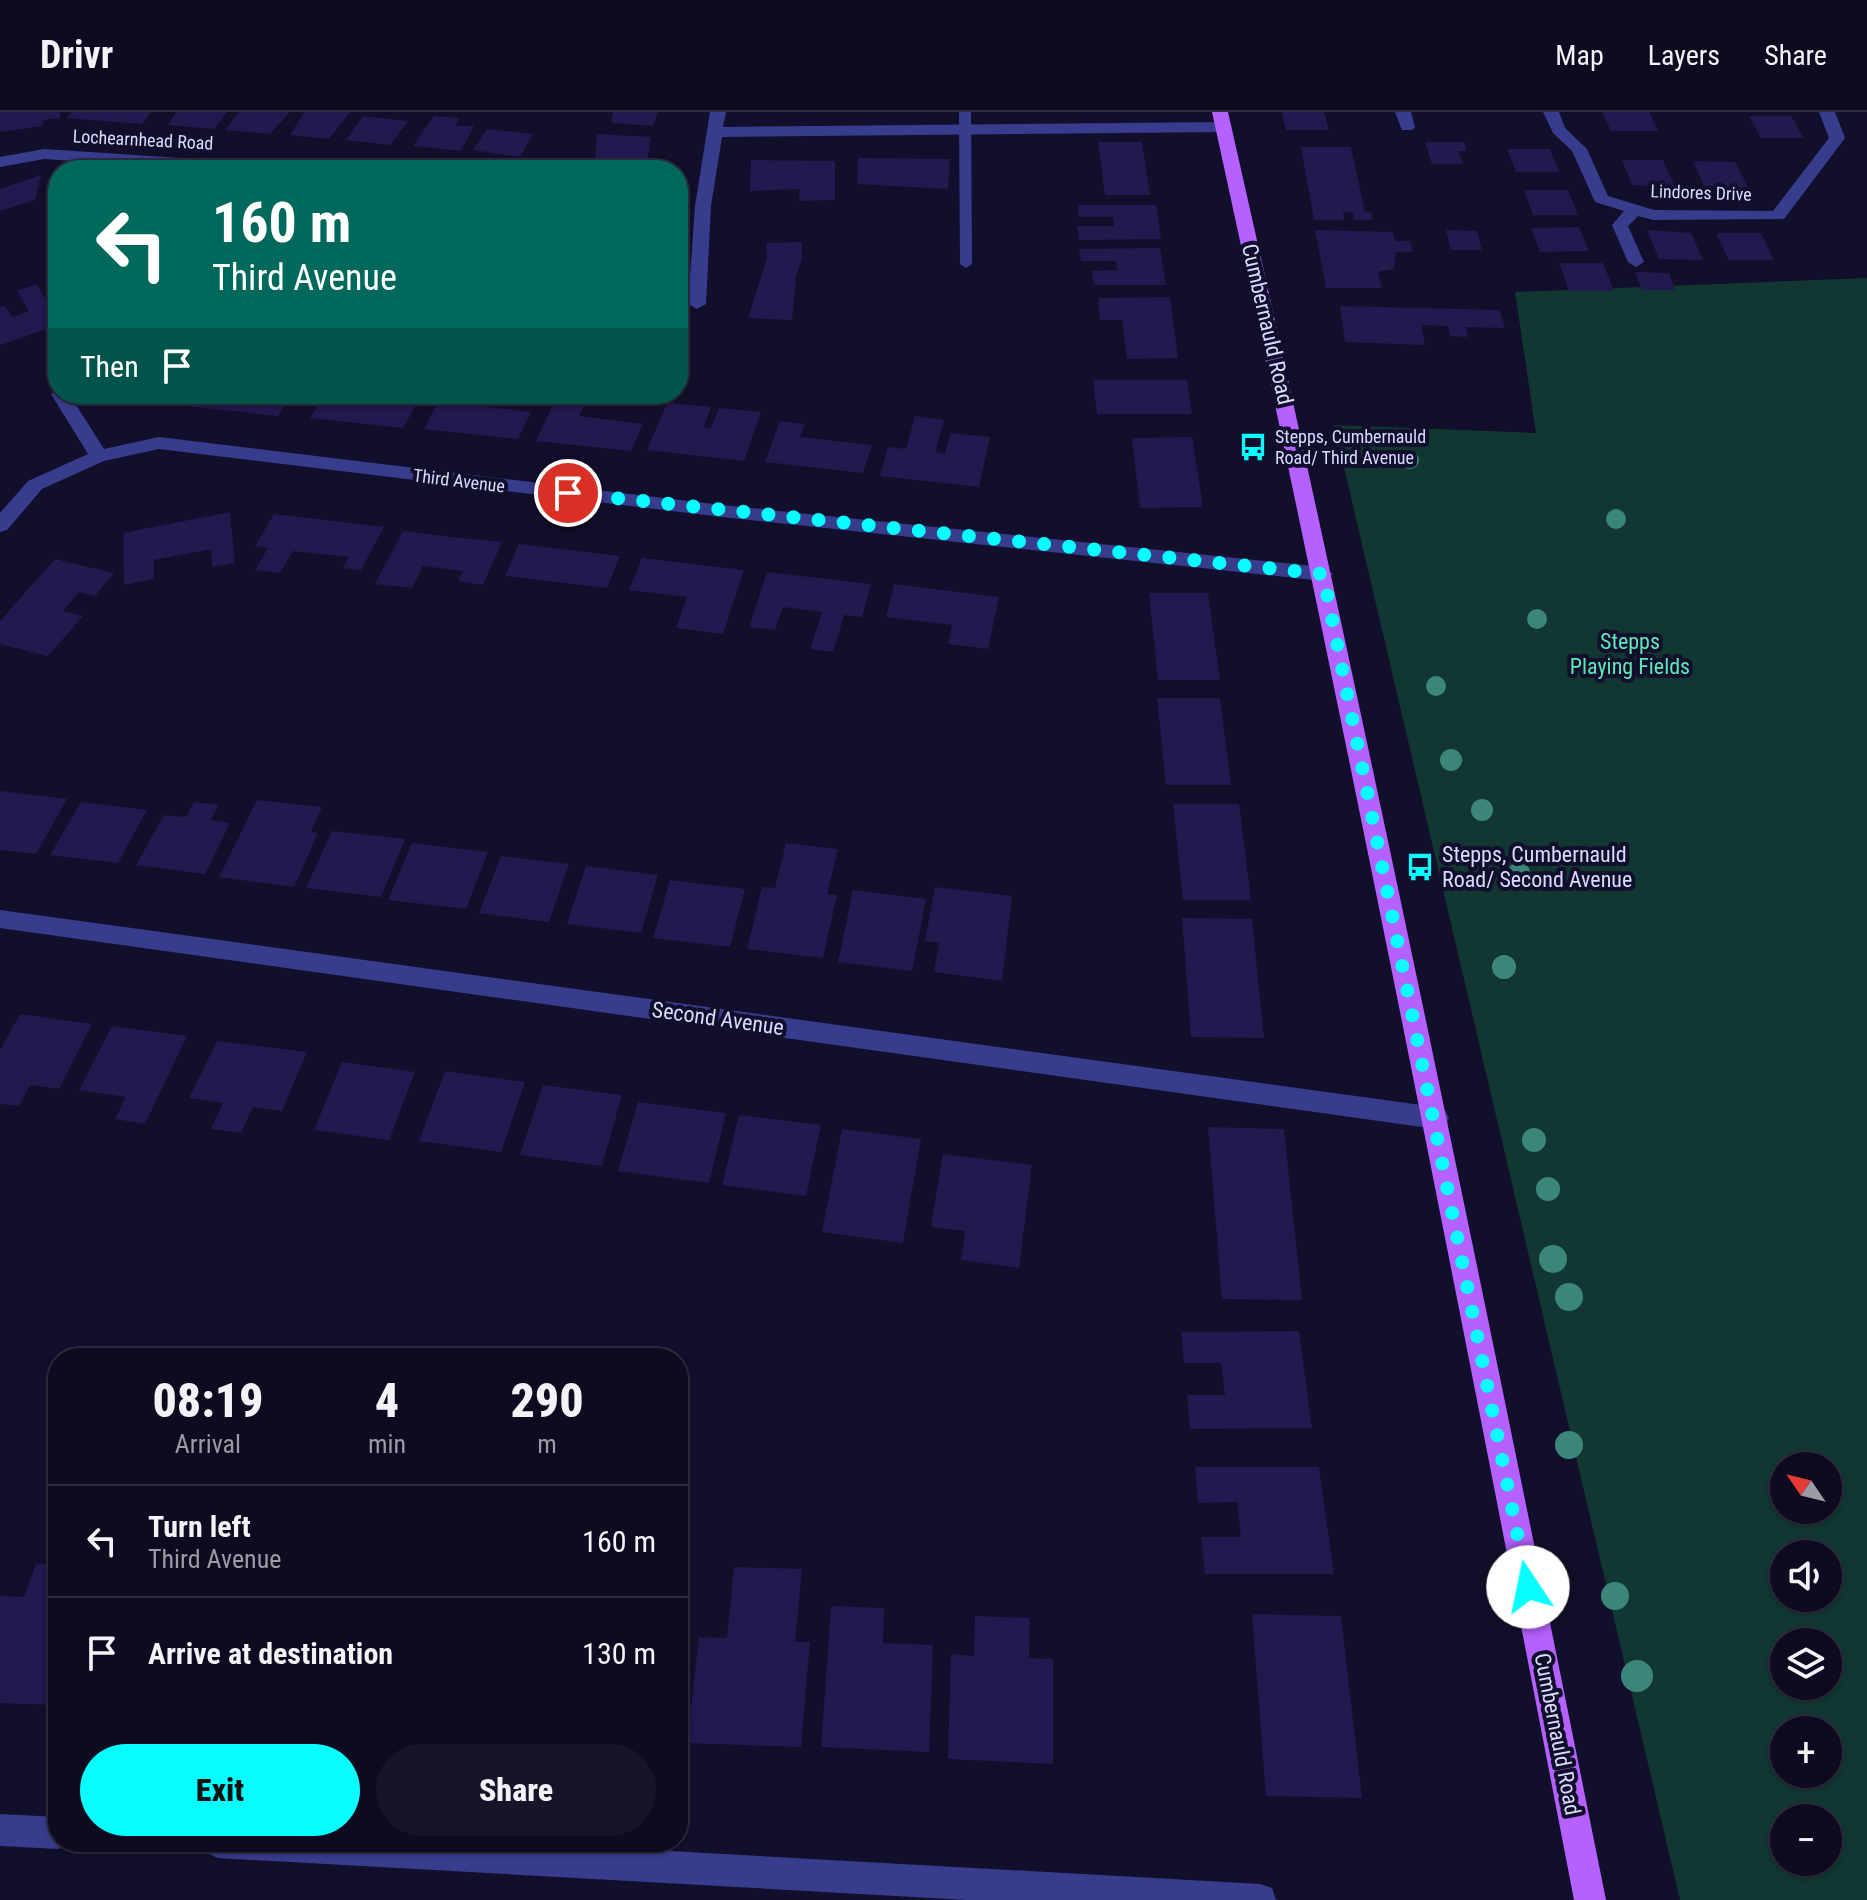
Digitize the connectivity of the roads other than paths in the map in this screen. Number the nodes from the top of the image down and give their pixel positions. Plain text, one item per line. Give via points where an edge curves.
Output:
1 (718, 112) edge
2 (965, 112) edge
3 (1551, 112) edge
4 (1827, 112) edge
5 (1170, 120) edge
6 (1222, 120) edge
7 (965, 130) junction
8 (715, 132) junction
9 (134, 160) edge
10 (0, 162) edge
11 (1634, 210) junction
12 (1636, 262) dead end
13 (966, 264) dead end
14 (697, 304) dead end
15 (66, 404) edge
16 (99, 456) junction
17 (0, 525) edge
18 (1323, 574) junction
19 (0, 919) edge
20 (1436, 1118) junction
21 (0, 1830) edge
22 (48, 1832) edge
23 (398, 1852) edge
24 (1260, 1900) edge
25 (1590, 1900) edge

1 - 8 street
2 - 7 lane
3 - 11 street, Lindores Drive via 1558,130 1579,149 1601,199
4 - 11 street, Lindores Drive via 1837,138 1778,216 1653,215
5 - 6 street
5 - 7 street
6 - 18 main road, Cumbernauld Road
7 - 8 street
7 - 13 lane
8 - 14 street via 696,206
9 - 10 street, Lochearnhead Road via 44,154
11 - 12 street via 1620,225
15 - 16 street
16 - 17 street, Third Avenue via 35,485
16 - 18 street, Third Avenue via 159,443 722,511
18 - 20 main road, Cumbernauld Road
19 - 20 street, Second Avenue
20 - 25 main road, Cumbernauld Road
21 - 22 street
23 - 24 street

